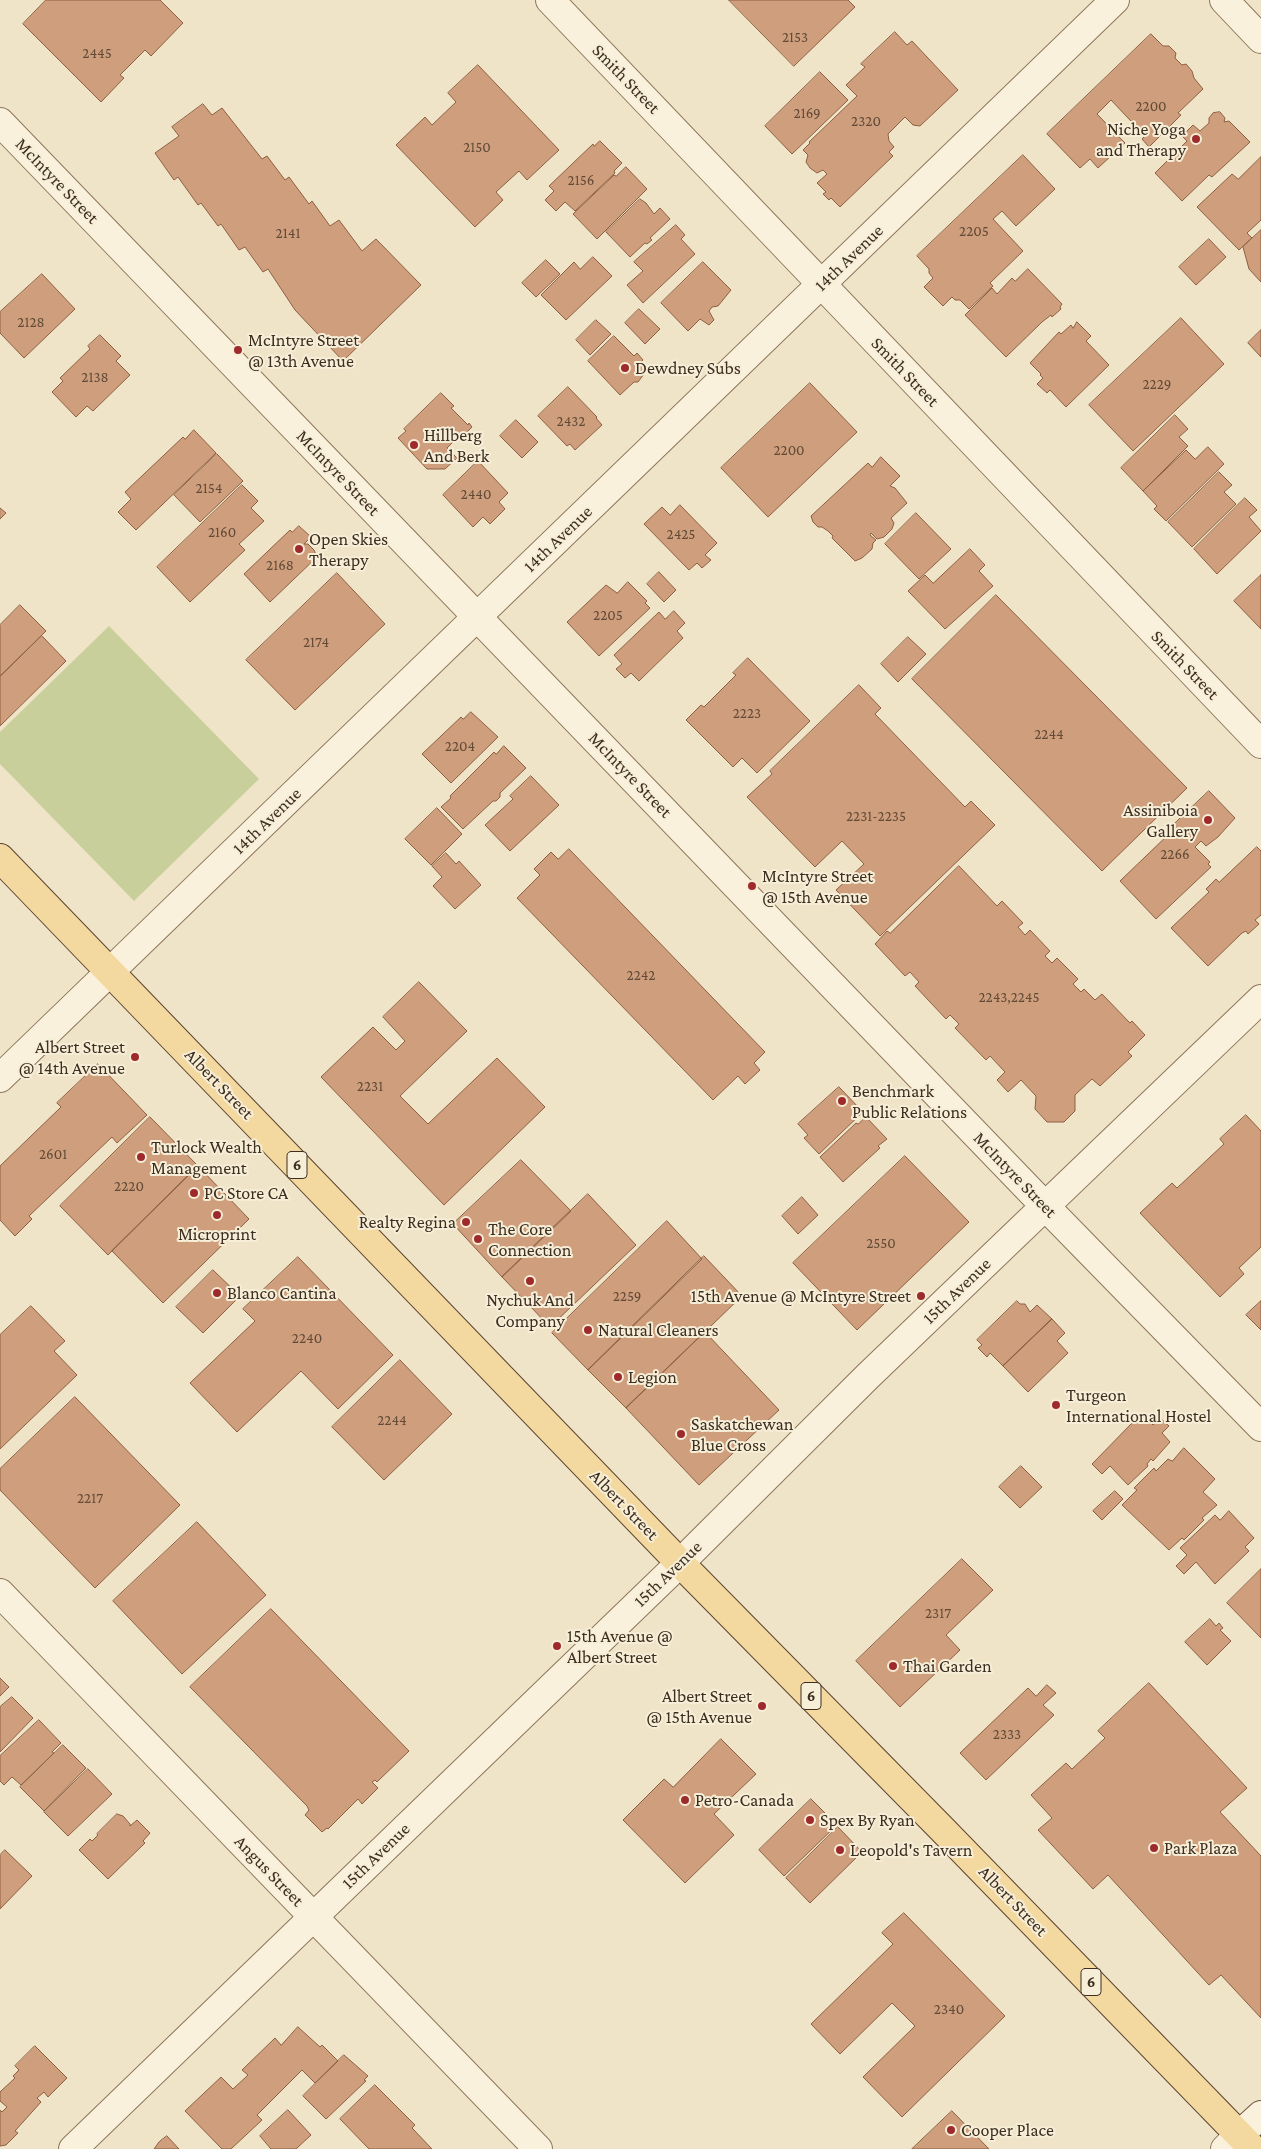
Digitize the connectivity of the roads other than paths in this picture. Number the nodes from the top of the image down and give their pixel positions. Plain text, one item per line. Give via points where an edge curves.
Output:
1 (550, 0) edge
2 (1115, 0) edge
3 (1224, 0) edge
4 (1261, 39) edge
5 (0, 122) edge
6 (822, 284) junction
7 (477, 618) junction
8 (1261, 744) edge
9 (0, 858) edge
10 (111, 972) junction
11 (1261, 999) edge
12 (0, 1078) edge
13 (1045, 1206) junction
14 (1261, 1427) edge
15 (680, 1563) junction
16 (0, 1593) edge
17 (313, 1917) junction
18 (1261, 2115) edge
19 (1244, 2142) edge
20 (73, 2149) edge
21 (538, 2149) edge

1 - 6 street, Smith Street
2 - 6 street, 14th Avenue
3 - 4 street
5 - 7 street, McIntyre Street
6 - 7 street, 14th Avenue
6 - 8 street, Smith Street
7 - 10 street, 14th Avenue
7 - 13 street, McIntyre Street
9 - 10 main road, Albert Street / 6
10 - 12 street, 14th Avenue
10 - 15 main road, Albert Street / 6
11 - 13 street, 15th Avenue
13 - 14 street, McIntyre Street
13 - 15 street, 15th Avenue
15 - 17 street, 15th Avenue
15 - 19 main road, Albert Street / 6
16 - 17 street, Angus Street
17 - 20 street, 15th Avenue
17 - 21 street, Angus Street
18 - 19 street

